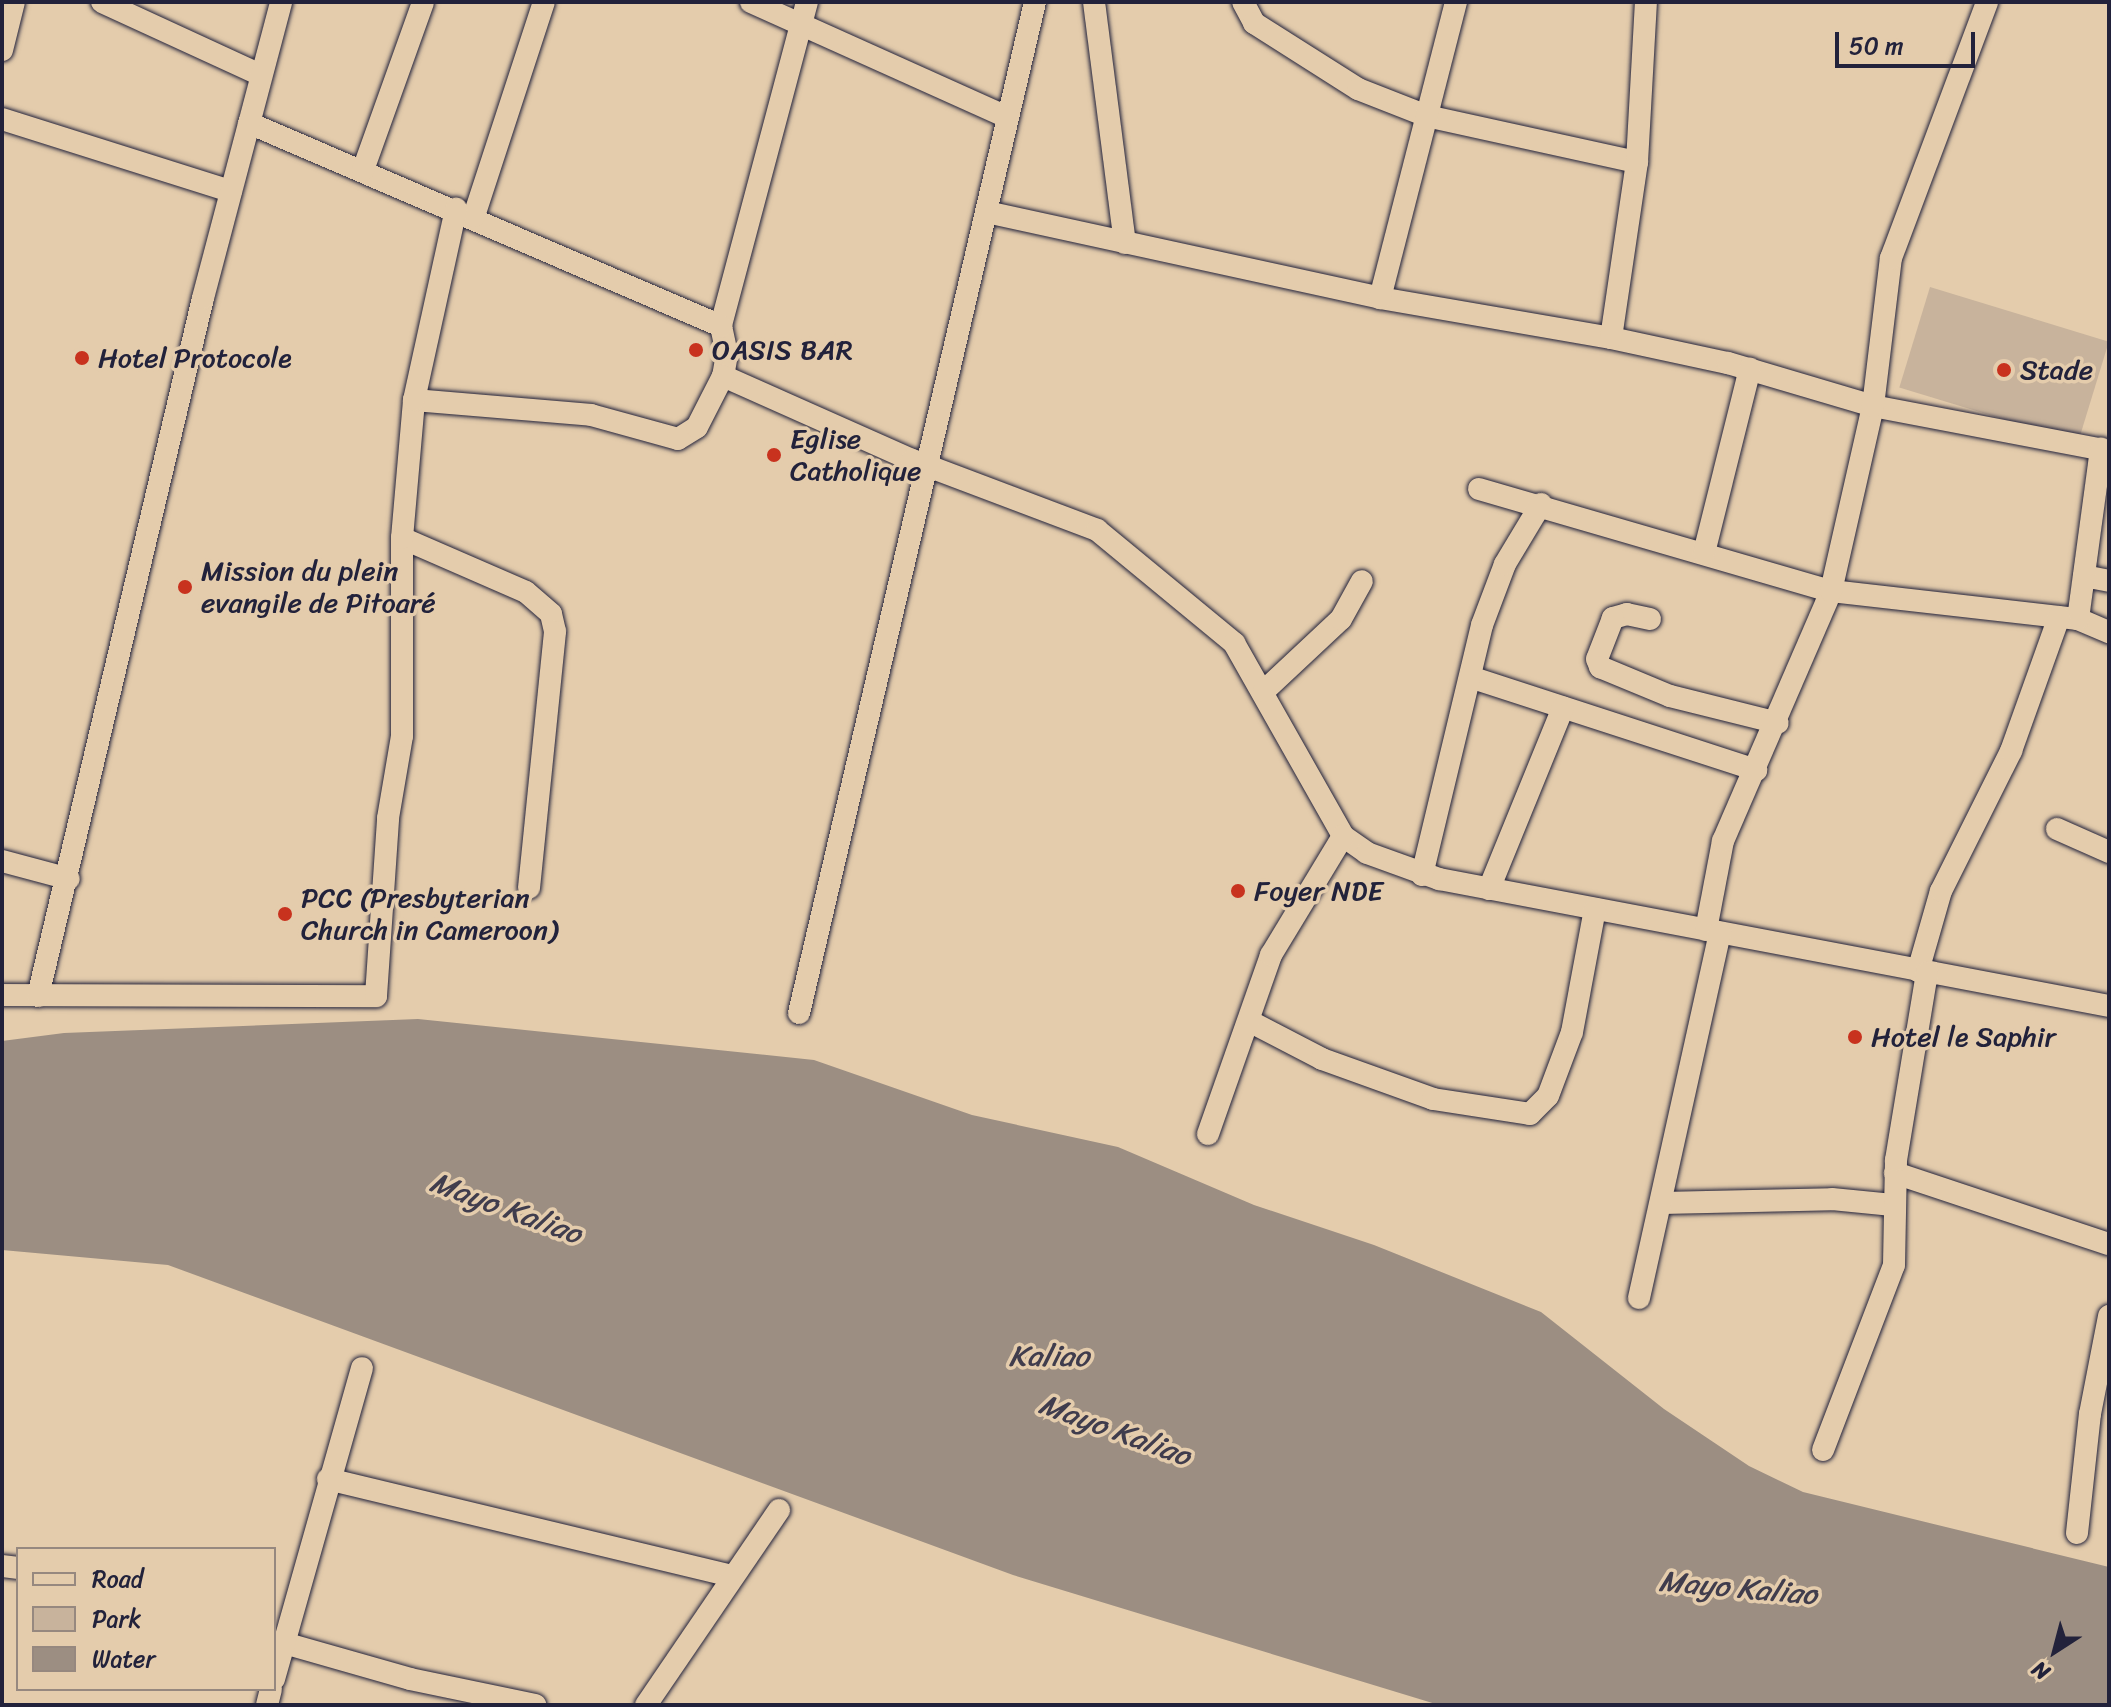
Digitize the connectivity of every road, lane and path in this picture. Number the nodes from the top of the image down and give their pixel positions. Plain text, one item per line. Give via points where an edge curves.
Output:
1 (14, 2) edge
2 (102, 2) edge
3 (281, 2) edge
4 (423, 2) edge
5 (544, 2) edge
6 (751, 2) edge
7 (807, 2) edge
8 (1035, 2) edge
9 (1094, 2) edge
10 (1243, 2) edge
11 (1456, 2) edge
12 (1646, 2) edge
13 (1987, 2) edge
14 (801, 25) junction
15 (2, 50) edge
16 (261, 75) junction
17 (1005, 116) junction
18 (1427, 116) junction
19 (2, 119) edge
20 (249, 123) junction
21 (1637, 162) junction
22 (363, 170) junction
23 (231, 191) junction
24 (465, 212) junction
25 (987, 212) junction
26 (1125, 243) junction
27 (1380, 298) junction
28 (721, 326) junction
29 (1611, 338) junction
30 (1750, 369) junction
31 (723, 376) junction
32 (414, 400) junction
33 (1873, 406) junction
34 (2105, 450) edge
35 (926, 465) junction
36 (1479, 489) dead end
37 (1541, 504) junction
38 (402, 538) junction
39 (1704, 553) junction
40 (2084, 576) junction
41 (1362, 581) dead end
42 (2109, 581) edge
43 (1831, 591) junction
44 (2068, 618) junction
45 (1650, 619) dead end
46 (2109, 632) edge
47 (1473, 678) junction
48 (1264, 691) junction
49 (1563, 708) junction
50 (1778, 723) junction
51 (1756, 770) junction
52 (2057, 829) dead end
53 (1343, 836) junction
54 (2109, 852) edge
55 (2, 861) edge
56 (1422, 875) junction
57 (69, 879) junction
58 (529, 888) dead end
59 (1489, 889) junction
60 (1595, 909) junction
61 (1713, 931) junction
62 (1922, 972) junction
63 (2, 995) edge
64 (38, 996) junction
65 (2109, 1006) edge
66 (799, 1013) dead end
67 (1249, 1021) junction
68 (1208, 1134) dead end
69 (1895, 1173) junction
70 (1662, 1203) junction
71 (1893, 1205) junction
72 (2109, 1244) edge
73 (1639, 1298) dead end
74 (2109, 1316) edge
75 (362, 1368) dead end
76 (1823, 1450) dead end
77 (328, 1479) junction
78 (779, 1510) dead end
79 (2077, 1533) dead end
80 (733, 1576) junction
81 (283, 1603) edge
82 (284, 1643) junction
83 (276, 1672) edge
84 (535, 1705) edge
85 (646, 1705) edge

1 - 15 street
2 - 16 street
3 - 16 street
4 - 22 street
5 - 24 street
6 - 14 street
7 - 14 street
8 - 17 street
9 - 26 street
10 - 18 street via 1254,23 1327,72
11 - 18 street
12 - 21 street
13 - 33 street via 1891,258
14 - 17 street
14 - 28 street
16 - 20 street
17 - 25 street
18 - 21 street
18 - 27 street
19 - 23 street
20 - 22 street
20 - 23 street
21 - 29 street
22 - 24 street
23 - 57 street
24 - 28 street
24 - 32 street
25 - 26 street
25 - 35 street
26 - 27 street
27 - 29 street
28 - 31 street via 727,354
29 - 30 street
30 - 33 street
30 - 39 street
31 - 32 street via 697,427 678,439 591,415
31 - 35 street
32 - 38 street
33 - 34 street
33 - 43 street
34 - 40 street
35 - 48 street via 1097,530 1234,643
35 - 66 street
36 - 37 street
37 - 39 street
37 - 47 street via 1496,589 1482,625
38 - 58 street via 526,592 551,614 555,632
38 - 64 street via 402,736 388,818 376,996
39 - 43 street
40 - 42 street
40 - 44 street
41 - 48 street via 1341,619
43 - 44 street
43 - 50 street
44 - 46 street
44 - 62 street via 2011,751 1941,891
45 - 50 street via 1627,614 1613,618 1597,659 1600,667 1670,696
47 - 49 street
47 - 56 street via 1444,767
48 - 53 street
49 - 51 street
49 - 59 street
50 - 51 street
51 - 61 street via 1723,841
52 - 54 street
53 - 56 street via 1367,853
53 - 67 street via 1289,917
55 - 57 street
56 - 59 street
57 - 64 street
59 - 60 street
60 - 61 street
60 - 67 street via 1572,1032 1548,1096 1530,1114 1433,1099 1322,1059
61 - 62 street
61 - 70 street
62 - 65 street
62 - 69 street
63 - 64 street
67 - 68 street
69 - 71 street
69 - 72 street
70 - 71 street via 1832,1199
70 - 73 street
71 - 76 street via 1894,1265
74 - 79 street via 2090,1414
75 - 77 street
77 - 80 street
77 - 81 street
78 - 80 street
80 - 85 street
81 - 82 street
82 - 83 street
82 - 84 street via 382,1672

